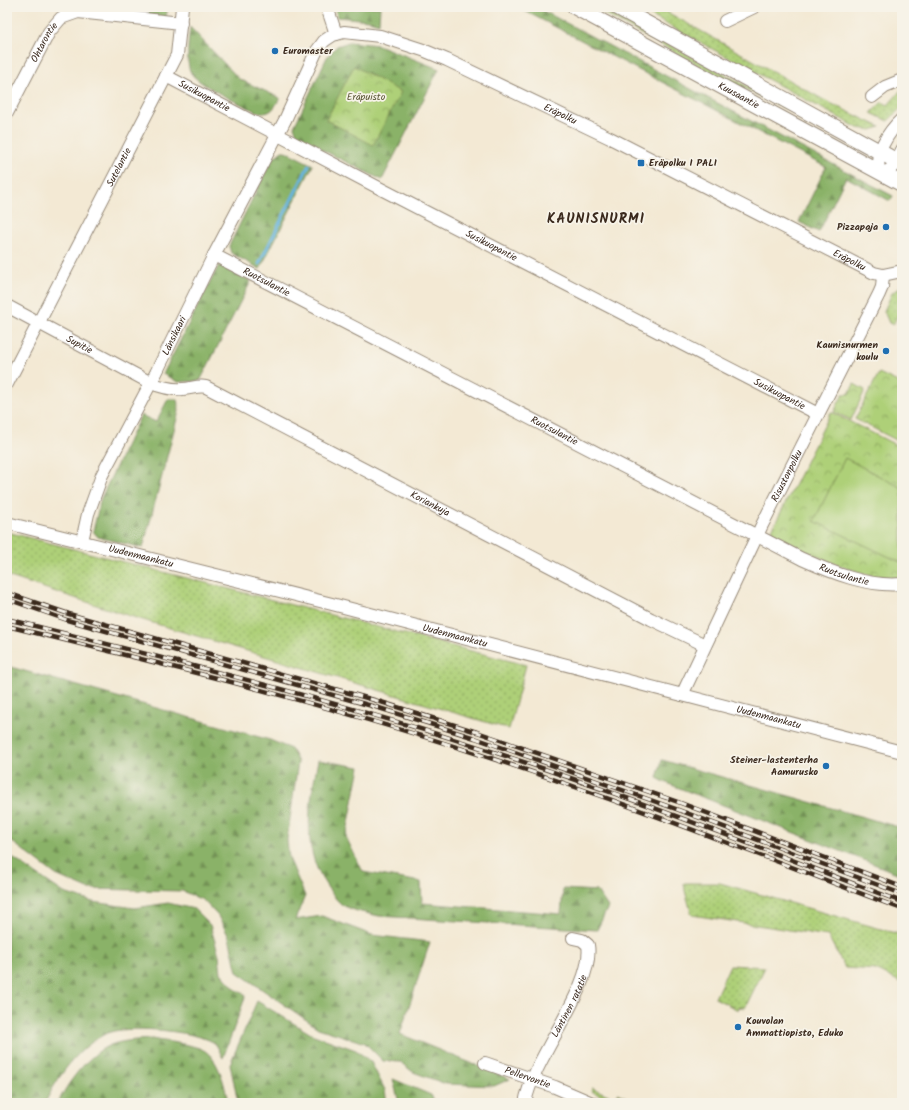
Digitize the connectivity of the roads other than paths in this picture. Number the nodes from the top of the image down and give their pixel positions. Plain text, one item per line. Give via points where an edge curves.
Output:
1 (182, 7) edge
2 (327, 7) edge
3 (575, 7) edge
4 (617, 7) edge
5 (754, 7) edge
6 (724, 21) dead end
7 (181, 23) junction
8 (336, 34) junction
9 (166, 76) junction
10 (902, 80) edge
11 (872, 97) dead end
12 (7, 113) edge
13 (902, 119) edge
14 (277, 134) junction
15 (880, 152) junction
16 (900, 158) edge
17 (881, 173) junction
18 (902, 184) edge
19 (214, 254) junction
20 (902, 270) edge
21 (883, 275) junction
22 (7, 306) edge
23 (38, 322) junction
24 (151, 383) junction
25 (7, 384) edge
26 (818, 414) junction
27 (7, 523) edge
28 (756, 536) junction
29 (82, 541) junction
30 (902, 584) edge
31 (705, 645) junction
32 (682, 695) junction
33 (902, 752) edge
34 (573, 938) dead end
35 (484, 1063) dead end
36 (531, 1080) junction
37 (524, 1103) edge
38 (592, 1103) edge

1 - 7 street, Sutelantie
2 - 8 street
3 - 17 main road, Kuusaantie
4 - 15 main road, Kuusaantie
5 - 6 street
7 - 9 street, Sutelantie via 177,55
7 - 12 street, Ohtarontie via 78,12 61,18 49,32
8 - 14 street via 324,41 316,52
8 - 21 street, Eräpolku via 359,32 380,36 447,60 610,138 854,263
9 - 14 street, Susikuopantie
9 - 23 street, Sutelantie
10 - 11 street via 885,87
13 - 15 street
14 - 19 street, Länsikaari
14 - 26 street, Susikuopantie
15 - 16 main road, Kuusaantie
15 - 17 street via 878,169
16 - 17 street via 890,170
17 - 18 main road, Kuusaantie
19 - 24 street, Länsikaari
19 - 28 street, Ruotsulantie
20 - 21 street
21 - 26 street, Risustonpolku via 879,294
22 - 23 street, Supitie
23 - 24 street, Supitie
23 - 25 street
24 - 29 street, Länsikaari via 102,475 88,514
24 - 31 street, Koriankuja via 181,390 206,387
26 - 28 street, Risustonpolku
27 - 29 street, Uudenmaankatu
28 - 30 street, Ruotsulantie via 846,577 877,584
28 - 31 street, Risustonpolku
29 - 32 street, Uudenmaankatu
31 - 32 street, Risustonpolku
32 - 33 street, Uudenmaankatu
34 - 36 street, Läntinen ratatie via 588,945 588,966
35 - 36 street, Pellervontie
36 - 37 street
36 - 38 street, Pellervontie

